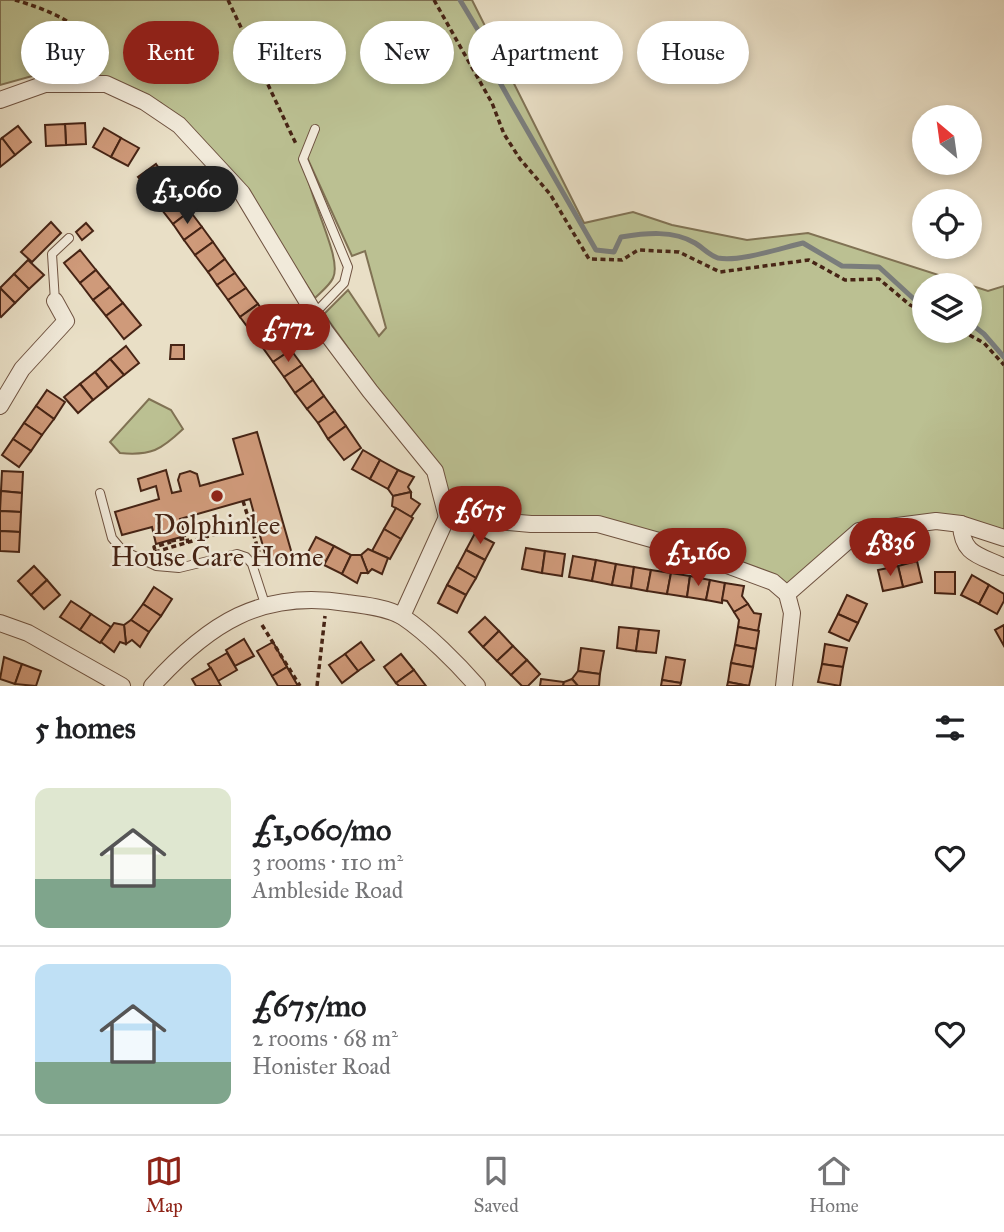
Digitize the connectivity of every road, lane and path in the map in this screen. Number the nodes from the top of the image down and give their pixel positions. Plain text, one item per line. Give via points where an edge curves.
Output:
1 (15, 0) edge
2 (228, 0) edge
3 (434, 0) edge
4 (66, 21) edge
5 (45, 84) edge
6 (106, 84) edge
7 (0, 100) edge
8 (315, 129) dead end
9 (303, 159) junction
10 (69, 238) dead end
11 (55, 301) joint
12 (912, 306) edge
13 (315, 313) junction
14 (982, 342) edge
15 (1004, 365) edge
16 (0, 406) edge
17 (100, 493) dead end
18 (243, 501) dead end
19 (447, 517) junction
20 (250, 524) junction
21 (961, 524) junction
22 (1004, 538) edge
23 (188, 542) junction
24 (154, 547) dead end
25 (146, 561) junction
26 (1004, 567) edge
27 (256, 577) junction
28 (787, 594) junction
29 (327, 600) junction
30 (261, 605) junction
31 (402, 616) junction
32 (0, 622) edge
33 (122, 686) edge
34 (152, 686) edge
35 (300, 686) edge
36 (317, 686) edge
37 (477, 686) edge
38 (784, 686) edge

1 - 4 path
2 - 9 path
3 - 12 path via 505,134 551,194 589,259 622,260 638,250 679,252 720,272 809,260 845,280 879,279
5 - 7 street
6 - 13 street via 179,125 242,193
8 - 9 lane
9 - 13 lane via 348,267 344,283
10 - 11 lane via 52,254
11 - 16 street via 66,321 22,369
13 - 19 street via 435,471
14 - 15 path
17 - 25 lane via 112,538 122,550
18 - 20 path
19 - 28 street via 598,524 728,564 773,582
19 - 31 street
20 - 23 path
20 - 27 path via 266,574
21 - 22 street
21 - 26 street via 961,541 967,549
21 - 28 street via 936,521 859,531
23 - 24 path via 187,538
23 - 25 path via 149,554
25 - 27 lane via 179,568 237,554 246,557
27 - 30 lane
28 - 38 street via 792,614
29 - 30 street
29 - 31 street
29 - 36 path
30 - 34 street via 204,635
30 - 35 path via 263,627
31 - 37 street
32 - 33 street

